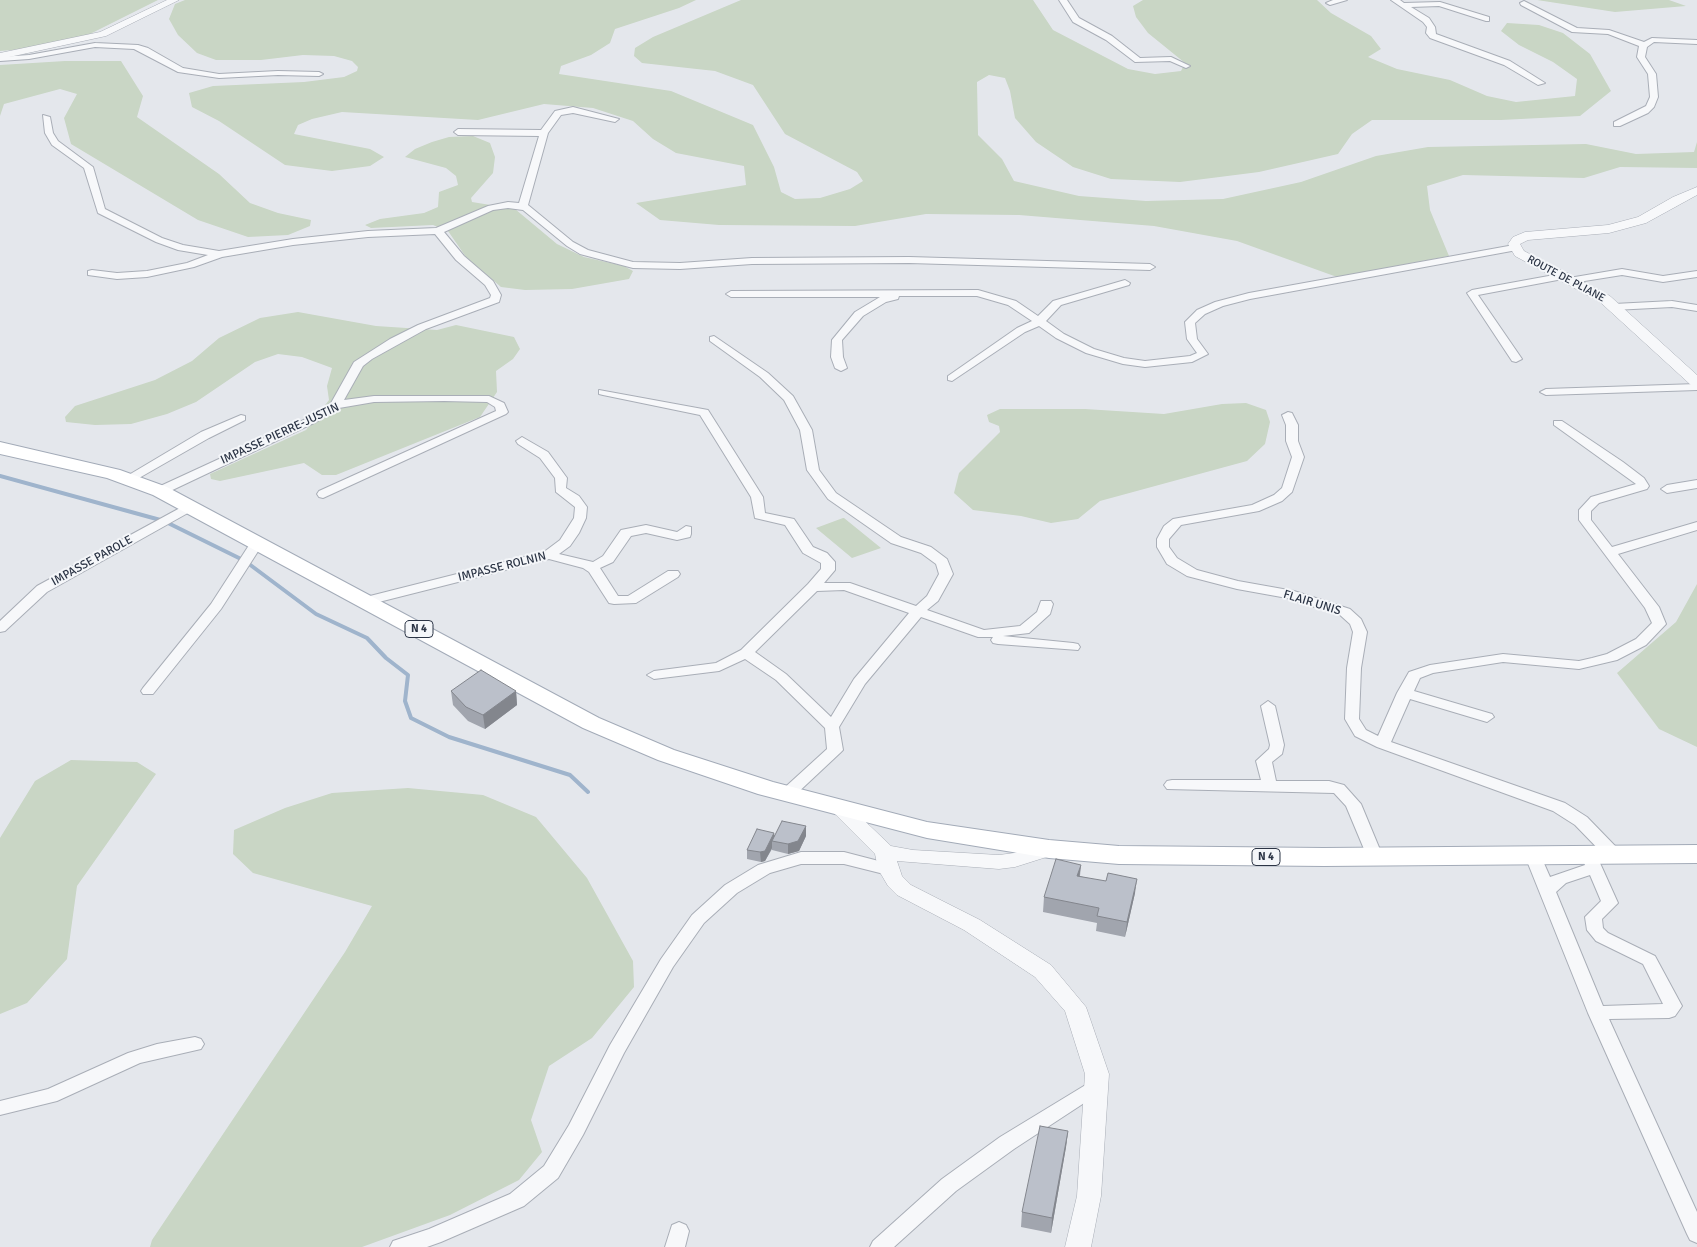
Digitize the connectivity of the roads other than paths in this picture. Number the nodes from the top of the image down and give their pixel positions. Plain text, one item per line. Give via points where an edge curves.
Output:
1 (174, 0) edge
2 (1063, 0) edge
3 (1342, 0) edge
4 (1399, 2) edge
5 (1330, 3) dead end
6 (1524, 3) dead end
7 (1486, 19) dead end
8 (1697, 42) edge
9 (1645, 45) junction
10 (0, 58) edge
11 (1186, 66) dead end
12 (319, 74) dead end
13 (1541, 82) dead end
14 (46, 117) dead end
15 (615, 119) dead end
16 (1617, 124) dead end
17 (458, 132) dead end
18 (544, 133) junction
19 (1697, 191) edge
20 (523, 205) junction
21 (438, 231) junction
22 (1514, 248) junction
23 (219, 254) junction
24 (1150, 267) dead end
25 (92, 273) dead end
26 (1697, 274) edge
27 (1569, 278) junction
28 (1125, 282) dead end
29 (909, 293) junction
30 (731, 294) dead end
31 (1614, 307) junction
32 (1697, 308) edge
33 (1039, 322) junction
34 (714, 339) dead end
35 (1516, 358) dead end
36 (841, 368) dead end
37 (952, 378) dead end
38 (1697, 385) edge
39 (603, 392) dead end
40 (1546, 392) dead end
41 (336, 405) junction
42 (1288, 415) dead end
43 (242, 418) dead end
44 (1558, 423) dead end
45 (522, 441) dead end
46 (0, 448) edge
47 (128, 479) junction
48 (1697, 484) edge
49 (1667, 489) dead end
50 (160, 491) junction
51 (323, 494) dead end
52 (191, 506) junction
53 (1697, 526) edge
54 (686, 530) dead end
55 (1609, 552) junction
56 (249, 555) junction
57 (549, 555) junction
58 (590, 567) junction
59 (673, 574) dead end
60 (813, 587) junction
61 (367, 601) junction
62 (1046, 604) dead end
63 (919, 610) junction
64 (0, 628) edge
65 (983, 634) junction
66 (1073, 647) dead end
67 (746, 653) junction
68 (654, 675) dead end
69 (148, 691) dead end
70 (1404, 693) junction
71 (1268, 706) dead end
72 (1487, 717) dead end
73 (832, 727) junction
74 (1382, 744) junction
75 (1172, 785) dead end
76 (1270, 786) junction
77 (787, 794) junction
78 (840, 809) junction
79 (1049, 848) junction
80 (1697, 854) edge
81 (1533, 856) junction
82 (1375, 857) junction
83 (886, 860) junction
84 (1599, 860) junction
85 (1547, 892) junction
86 (1597, 1013) junction
87 (195, 1044) dead end
88 (1097, 1085) junction
89 (0, 1108) edge
90 (1697, 1234) edge
91 (400, 1247) edge
92 (880, 1247) edge
93 (1078, 1247) edge

1 - 10 street via 103,34
2 - 11 street via 1076,20 1114,41 1138,60 1172,59
3 - 5 street
4 - 7 street via 1440,4
4 - 13 street via 1426,20 1432,27 1430,33 1433,36 1507,63
6 - 9 street via 1576,30 1610,32
8 - 9 street via 1666,39 1652,40
9 - 16 street via 1641,57 1652,74 1654,98 1645,111
10 - 12 street via 29,57 96,45 135,47 181,70 219,76
14 - 23 street via 55,143 88,167 101,211 174,246
15 - 18 street via 564,110 558,113
17 - 18 street
18 - 20 street
19 - 22 street, ROUTE DE PLIANE via 1642,220 1609,229 1525,236 1517,240
20 - 21 street via 491,208
20 - 24 street via 584,252 633,265 909,260
21 - 23 street via 368,234
21 - 41 street via 460,258 489,283 496,295 495,300 422,327 368,357 358,364
22 - 27 street, ROUTE DE PLIANE via 1536,263
22 - 33 street via 1219,304 1200,312 1190,322 1192,340 1203,354 1192,359 1145,364 1123,361 1090,351
23 - 25 street via 190,265 147,274 117,276
26 - 27 street via 1662,279 1622,272
27 - 31 street, ROUTE DE PLIANE
27 - 35 street via 1472,293
28 - 33 street via 1057,303
29 - 30 street
29 - 33 street via 990,295 1012,303
29 - 36 street via 883,300 859,314 837,340
31 - 32 street via 1672,304
31 - 38 street, ROUTE DE PLIANE
33 - 37 street via 1021,330
34 - 63 street via 764,375 789,398 806,430 813,470 832,496 896,540 926,550 942,562 946,574 933,598
38 - 40 street
39 - 60 street via 704,412 757,497 759,515 790,522 808,550 828,562 828,570
41 - 50 street, IMPASSE PIERRE-JUSTIN via 312,420
41 - 51 street, IMPASSE PIERRE-JUSTIN via 374,399 489,399 500,405 502,412
42 - 74 street, FLAIR UNIS via 1298,457 1288,489 1278,498 1255,508 1177,522 1163,539 1164,547 1172,561 1192,573 1306,599 1345,612 1356,622 1360,632 1354,668 1352,719 1360,733
43 - 47 street via 205,434
44 - 55 street via 1619,465 1642,486 1595,500 1584,510 1586,520
45 - 57 street via 544,455 558,472 560,489 581,507 573,533
46 - 47 main road, N 4
47 - 50 main road, N 4
48 - 49 street
50 - 52 main road, N 4
52 - 56 main road, N 4
52 - 64 street, IMPASSE PAROLE via 42,589
53 - 55 street
54 - 58 street via 685,534 678,536 646,529 626,533 608,559
55 - 70 street via 1652,607 1659,624 1641,642 1612,657 1579,665 1504,658 1430,669 1414,675
56 - 61 main road, N 4
56 - 69 street via 216,606
57 - 58 street, IMPASSE ROLNIN
57 - 61 street, IMPASSE ROLNIN
58 - 59 street via 610,596 620,601 632,600
60 - 63 street via 845,586
60 - 67 street
61 - 77 main road, N 4 via 592,723 666,755
62 - 65 street via 1043,614 1024,630
63 - 65 street
63 - 73 street via 859,682
65 - 66 street via 997,640
67 - 68 street via 719,667
67 - 73 street via 781,676
70 - 72 street
70 - 74 street
71 - 76 street via 1277,744 1277,751 1264,761
73 - 77 street via 835,750
74 - 84 street, FLAIR UNIS via 1560,807 1581,821
75 - 76 street
76 - 82 street via 1329,786 1344,792 1353,804
77 - 78 main road, N 4
78 - 79 main road, N 4 via 928,830
78 - 83 street
79 - 82 main road, N 4 via 1128,856
79 - 83 street via 999,862 913,857
80 - 84 main road, N 4
81 - 82 main road, N 4
81 - 84 main road, N 4
81 - 85 street
83 - 88 street via 895,881 904,890 972,926 1043,971 1075,1007 1097,1074
83 - 91 street via 801,858 764,869 730,889 698,919 667,963 551,1172 517,1200
84 - 85 street via 1553,883
84 - 86 street, FLAIR UNIS via 1610,903 1593,917 1595,930 1602,937 1649,960 1673,1006 1669,1011
85 - 86 street
86 - 90 street
87 - 89 street via 156,1050 50,1096
88 - 92 street via 949,1185
88 - 93 street via 1089,1196

